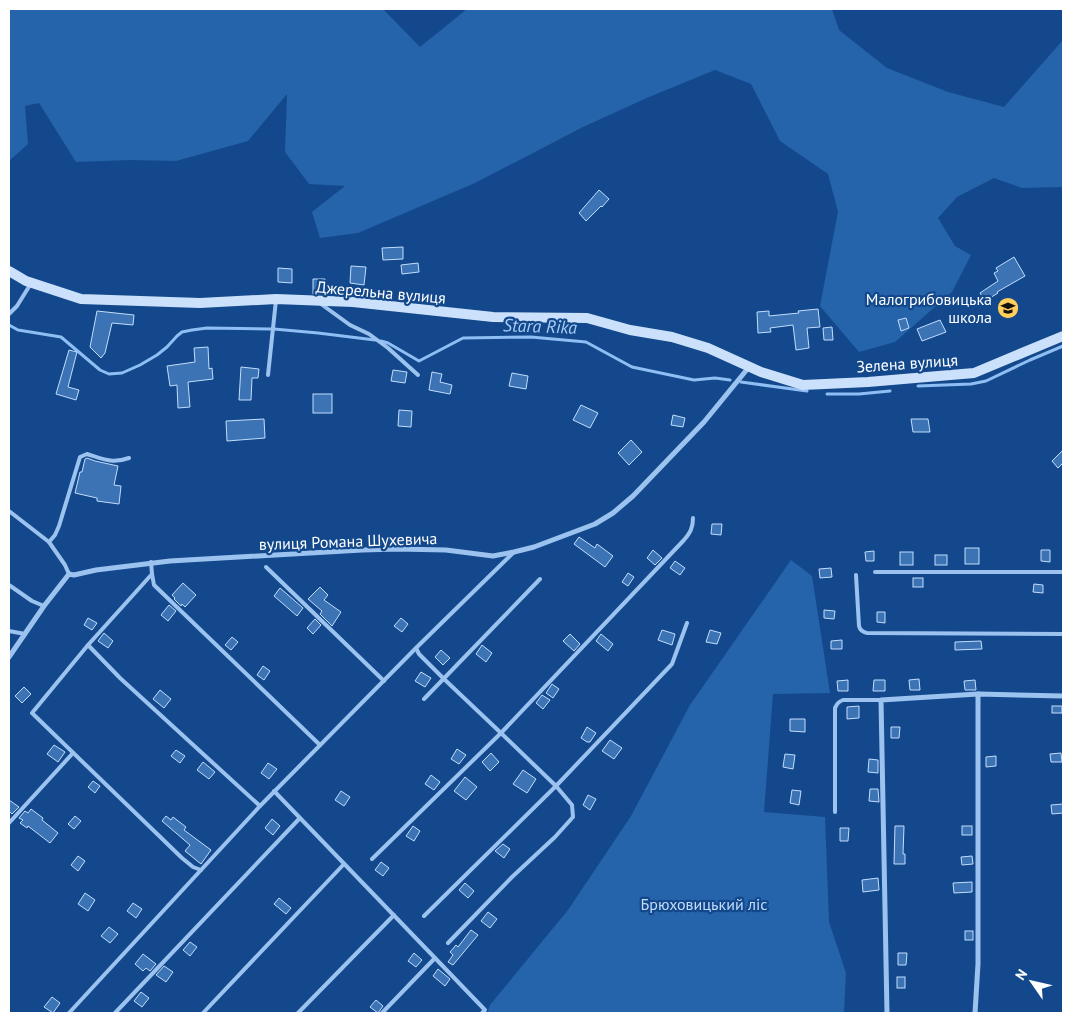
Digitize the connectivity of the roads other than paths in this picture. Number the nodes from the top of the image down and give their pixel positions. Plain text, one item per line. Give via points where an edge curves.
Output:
1 (9, 271) edge
2 (32, 283) junction
3 (276, 300) junction
4 (318, 301) junction
5 (9, 314) edge
6 (1063, 336) edge
7 (746, 370) junction
8 (268, 375) dead end
9 (418, 375) dead end
10 (129, 458) dead end
11 (9, 511) edge
12 (693, 518) dead end
13 (49, 542) junction
14 (514, 552) junction
15 (151, 562) junction
16 (266, 567) dead end
17 (875, 572) dead end
18 (1063, 572) edge
19 (69, 574) junction
20 (152, 574) junction
21 (856, 575) dead end
22 (540, 579) dead end
23 (9, 585) edge
24 (44, 606) junction
25 (687, 623) dead end
26 (9, 631) edge
27 (25, 634) junction
28 (1063, 634) edge
29 (88, 645) junction
30 (416, 648) junction
31 (9, 657) edge
32 (444, 679) junction
33 (384, 681) junction
34 (978, 694) junction
35 (1063, 696) edge
36 (424, 699) dead end
37 (881, 700) junction
38 (501, 733) junction
39 (320, 745) junction
40 (73, 752) junction
41 (556, 786) junction
42 (274, 792) junction
43 (260, 806) junction
44 (835, 812) dead end
45 (299, 819) junction
46 (9, 823) edge
47 (372, 859) dead end
48 (344, 864) junction
49 (201, 870) junction
50 (394, 915) junction
51 (424, 916) dead end
52 (448, 942) dead end
53 (435, 958) junction
54 (69, 1013) edge
55 (115, 1013) edge
56 (203, 1013) edge
57 (298, 1013) edge
58 (382, 1013) edge
59 (482, 1013) edge
60 (887, 1013) edge
61 (974, 1013) edge

1 - 2 street, Джерельна вулиця
2 - 3 street, Джерельна вулиця via 81,299 200,303
2 - 5 lane
3 - 4 street, Джерельна вулиця
3 - 8 lane
4 - 7 street, Джерельна вулиця via 493,317 587,318 708,348
4 - 9 lane via 388,348
6 - 7 street, Зелена вулиця via 974,374 803,385
7 - 14 street, вулиця Романа Шухевича via 704,422 634,496 613,513 595,524
10 - 13 lane via 112,462 87,454 80,457 60,526
11 - 13 lane
12 - 38 lane via 693,525 684,540
13 - 19 lane
14 - 15 street, вулиця Романа Шухевича via 493,556 446,550 380,550
14 - 30 lane
15 - 19 street, вулиця Романа Шухевича
15 - 20 lane
16 - 33 lane
17 - 18 lane
19 - 24 street
20 - 29 lane
20 - 39 lane via 154,585
21 - 28 lane via 859,626 863,632
22 - 32 lane
23 - 24 lane
24 - 27 street
25 - 41 lane via 672,664
26 - 27 lane
27 - 31 street
29 - 40 lane via 32,713
29 - 43 lane
30 - 32 lane
30 - 33 lane
32 - 36 lane
32 - 38 lane
33 - 39 lane
34 - 35 street
34 - 37 street
34 - 61 street via 978,964
37 - 44 lane via 843,700 836,704
37 - 60 street
38 - 41 lane
38 - 47 lane
39 - 42 lane
40 - 46 lane
40 - 49 lane via 182,858
41 - 51 lane
41 - 52 lane via 572,805 573,816
42 - 43 lane
42 - 45 lane
43 - 49 lane
45 - 48 lane
45 - 55 lane
48 - 50 lane
48 - 56 lane
49 - 54 lane
50 - 53 lane
50 - 57 lane
53 - 58 lane
53 - 59 lane via 485,1010

